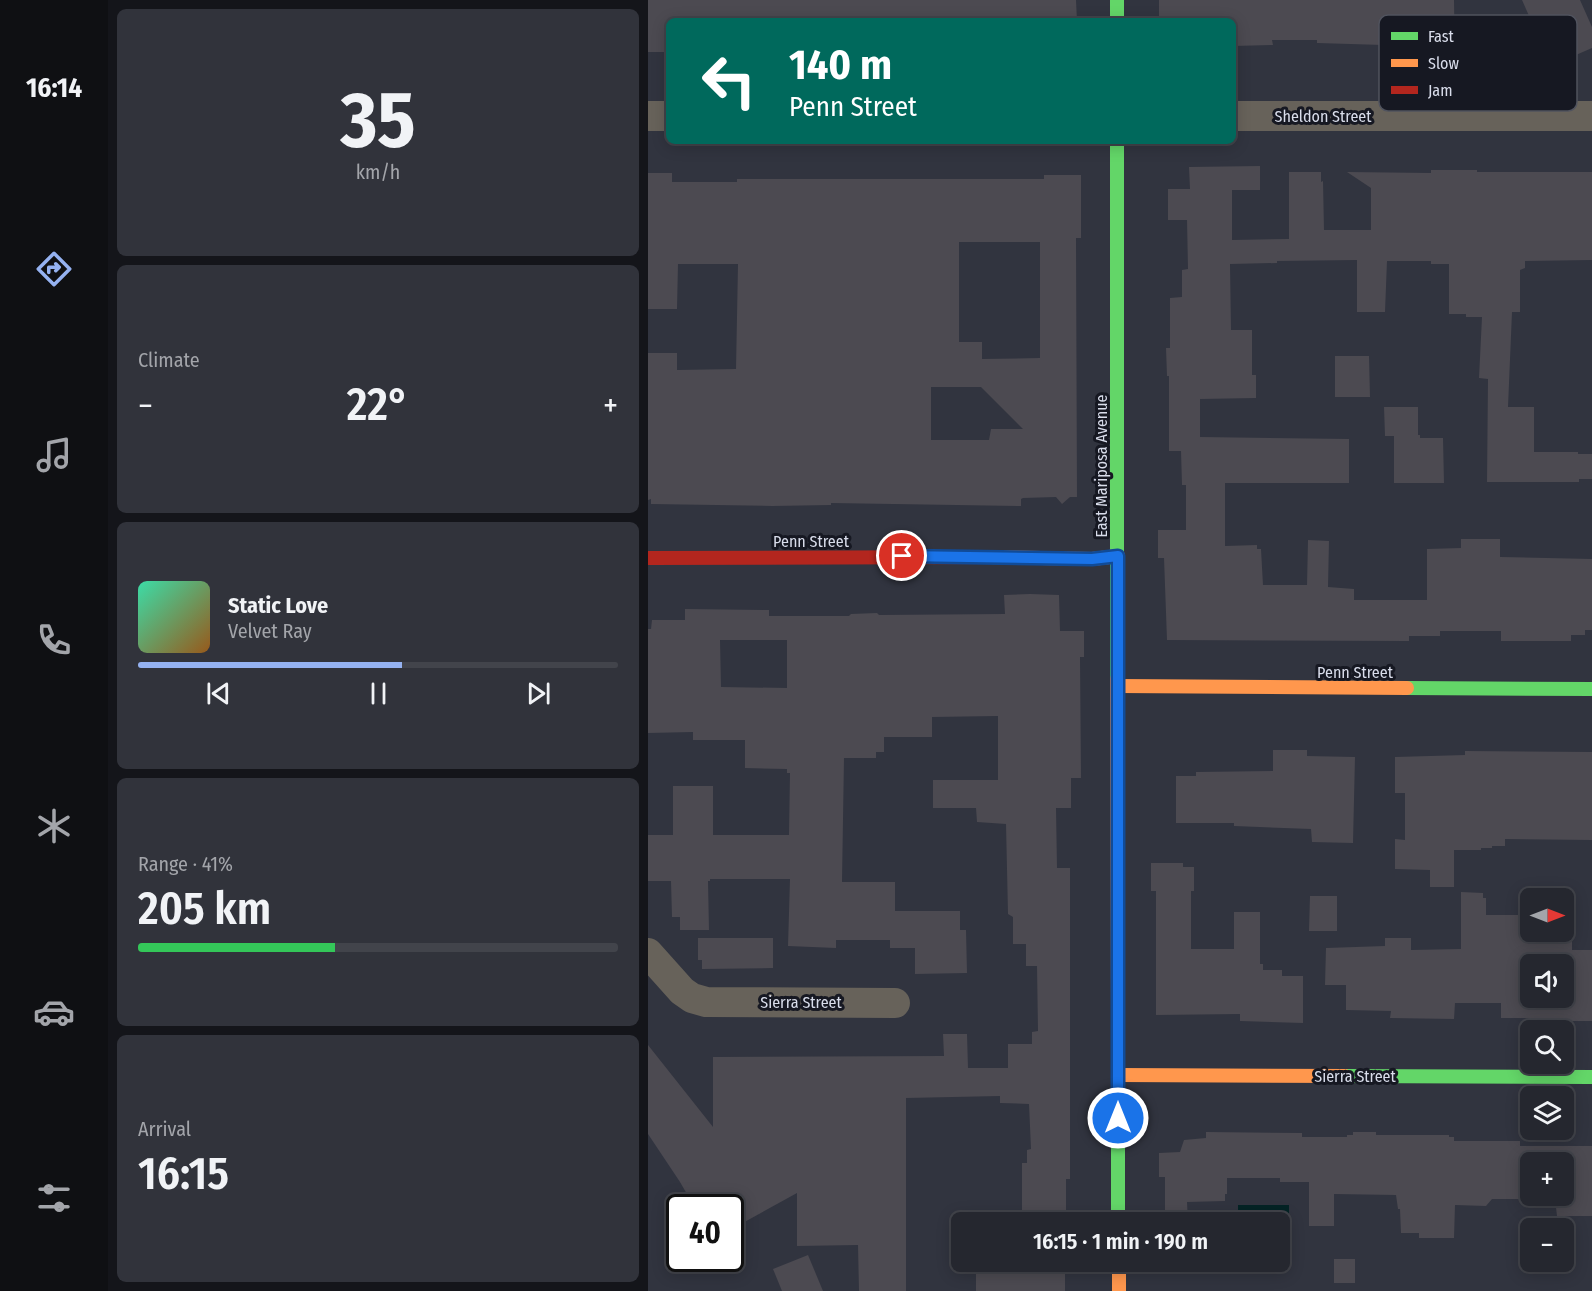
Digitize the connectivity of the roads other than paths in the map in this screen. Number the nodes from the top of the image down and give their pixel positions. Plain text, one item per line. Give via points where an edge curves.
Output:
1 (1117, 0) edge
2 (1117, 18) edge
3 (648, 116) edge
4 (666, 116) edge
5 (1236, 116) edge
6 (1592, 116) edge
7 (1118, 144) edge
8 (1118, 556) junction
9 (648, 558) edge
10 (1118, 686) junction
11 (1592, 689) edge
12 (648, 953) edge
13 (896, 1003) dead end
14 (1118, 1076) junction
15 (1592, 1077) edge
16 (1119, 1212) edge
17 (1119, 1272) edge
18 (1119, 1291) edge

1 - 2 street
3 - 4 street
5 - 6 street, Sheldon Street
7 - 8 street, East Mariposa Avenue
8 - 9 street, Penn Street
8 - 10 street, East Mariposa Avenue
10 - 11 street, Penn Street
10 - 14 street, East Mariposa Avenue
12 - 13 street, Sierra Street via 682,991 706,1002
14 - 15 street, Sierra Street
14 - 16 street, East Mariposa Avenue
17 - 18 street

